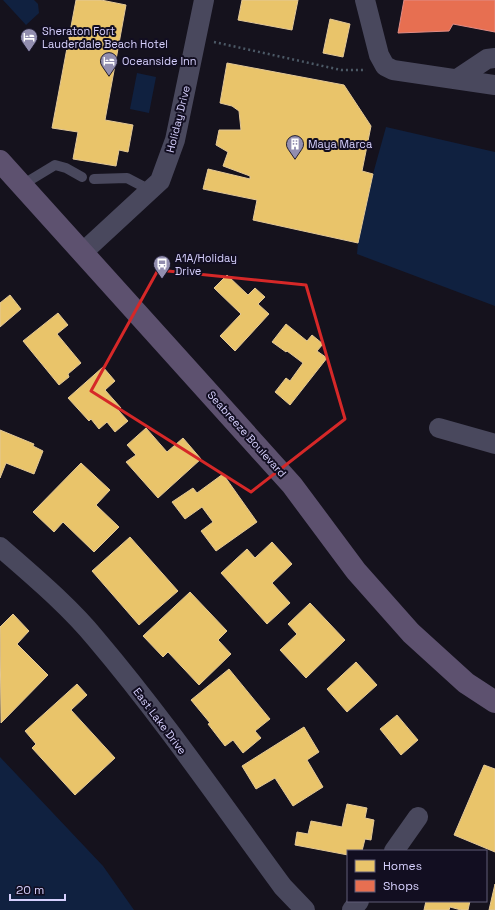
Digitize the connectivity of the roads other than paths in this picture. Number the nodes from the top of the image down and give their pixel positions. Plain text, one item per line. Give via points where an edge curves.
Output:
1 (204, 0) edge
2 (365, 0) edge
3 (495, 58) edge
4 (457, 79) junction
5 (495, 85) edge
6 (2, 167) edge
7 (82, 177) dead end
8 (94, 179) dead end
9 (22, 185) junction
10 (150, 190) junction
11 (82, 252) junction
12 (439, 428) dead end
13 (495, 444) edge
14 (0, 547) edge
15 (495, 702) edge
16 (418, 817) dead end
17 (395, 850) edge
18 (305, 910) edge

1 - 10 street, Holiday Drive via 175,140 160,181
2 - 4 street via 379,55 385,66 393,70
3 - 4 street via 487,58
4 - 5 street
6 - 9 main road, Seabreeze Boulevard
7 - 9 lane via 66,168 55,166
8 - 10 lane via 127,178
9 - 11 main road, Seabreeze Boulevard
10 - 11 street, Holiday Drive
11 - 15 main road, Seabreeze Boulevard via 292,484 356,571 406,627 466,683
12 - 13 street
14 - 18 street, East Lake Drive via 44,585 95,638 152,708 283,887
16 - 17 street

